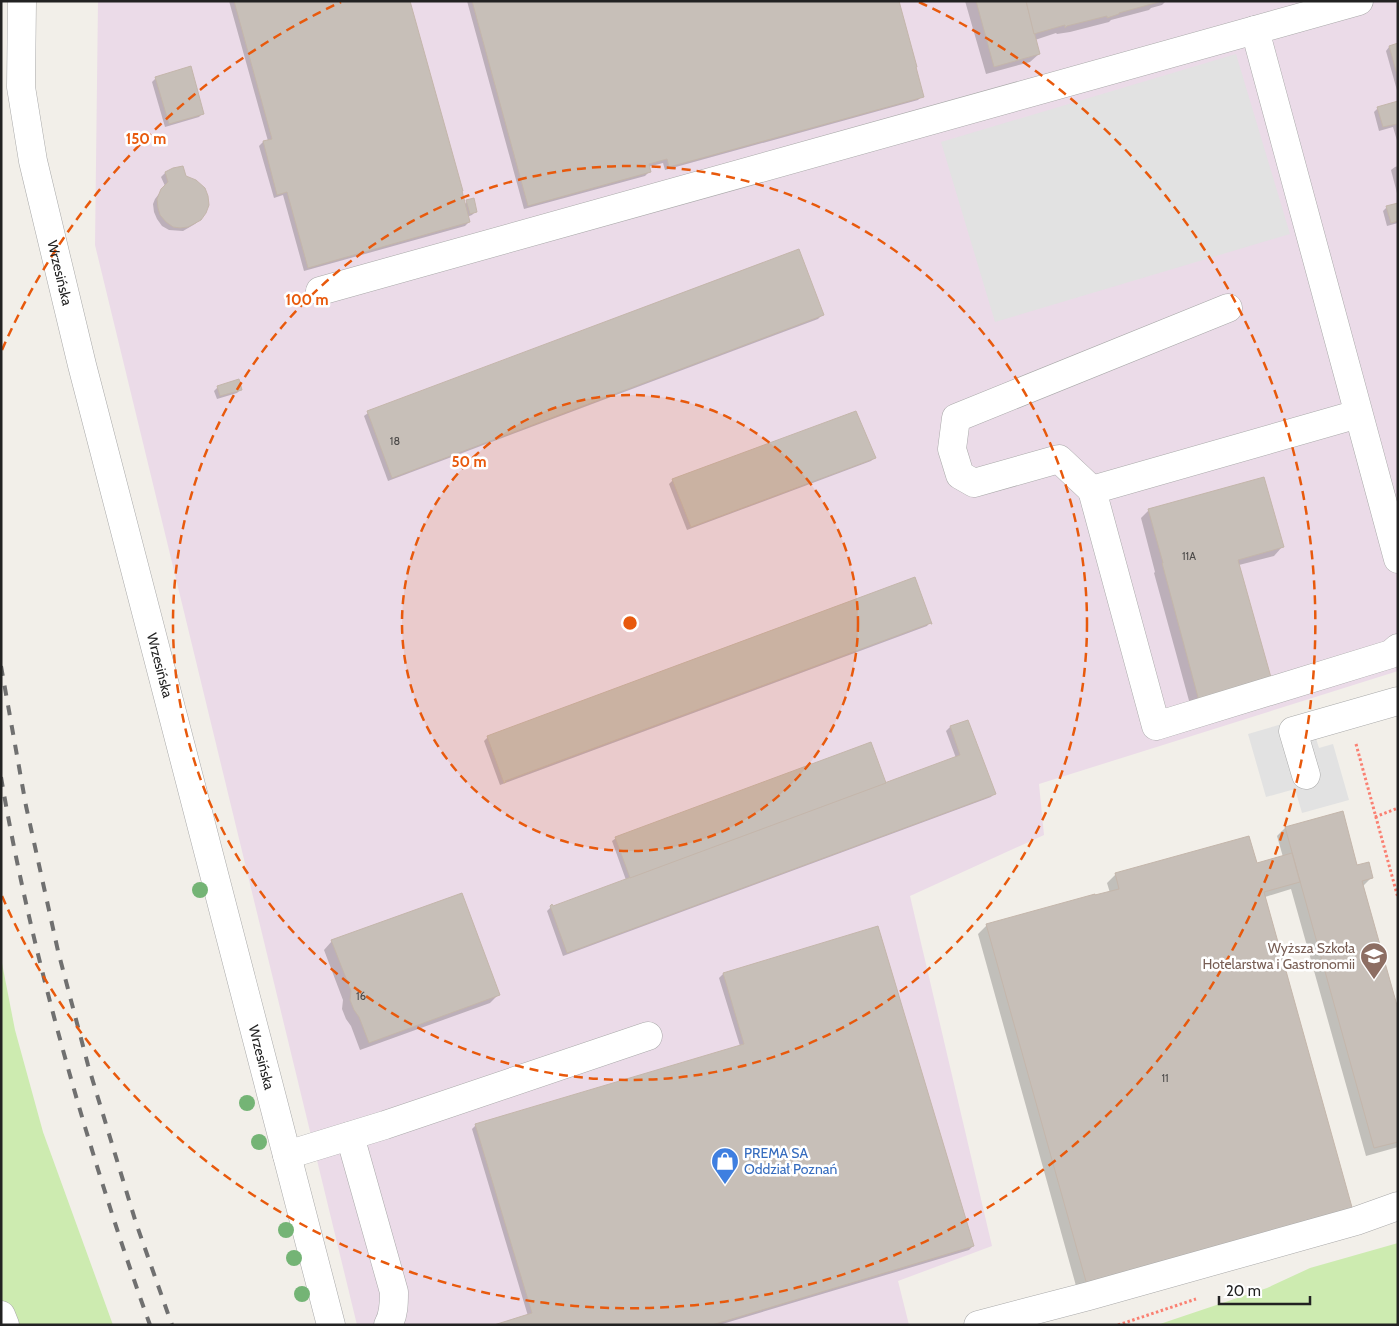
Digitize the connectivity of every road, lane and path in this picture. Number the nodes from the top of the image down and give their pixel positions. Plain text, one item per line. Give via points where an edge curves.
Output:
1 (22, 1) edge
2 (1359, 1) edge
3 (1255, 30) junction
4 (320, 291) dead end
5 (1228, 308) dead end
6 (1358, 414) junction
7 (1092, 490) junction
8 (1398, 559) edge
9 (1398, 648) edge
10 (1398, 700) edge
11 (1348, 715) junction
12 (1306, 775) dead end
13 (1398, 808) edge
14 (1375, 817) junction
15 (1398, 898) edge
16 (648, 1036) dead end
17 (350, 1136) junction
18 (287, 1155) junction
19 (1398, 1206) edge
20 (1, 1314) edge
21 (5, 1325) edge
22 (331, 1325) edge
23 (388, 1325) edge
24 (978, 1325) edge

1 - 18 street, Wrzesińska via 22,87 49,230
2 - 3 street
3 - 4 street
3 - 6 street
5 - 7 street via 956,418 952,449 960,475 974,483 1059,459
6 - 7 street
6 - 8 street
7 - 9 street via 1156,726 1391,654
10 - 11 street
11 - 12 street via 1294,731
11 - 14 path
13 - 14 path
14 - 15 path
16 - 17 street
17 - 18 street
17 - 23 street via 394,1292 394,1307
18 - 22 street, Wrzesińska
19 - 24 street via 1356,1221
20 - 21 street

